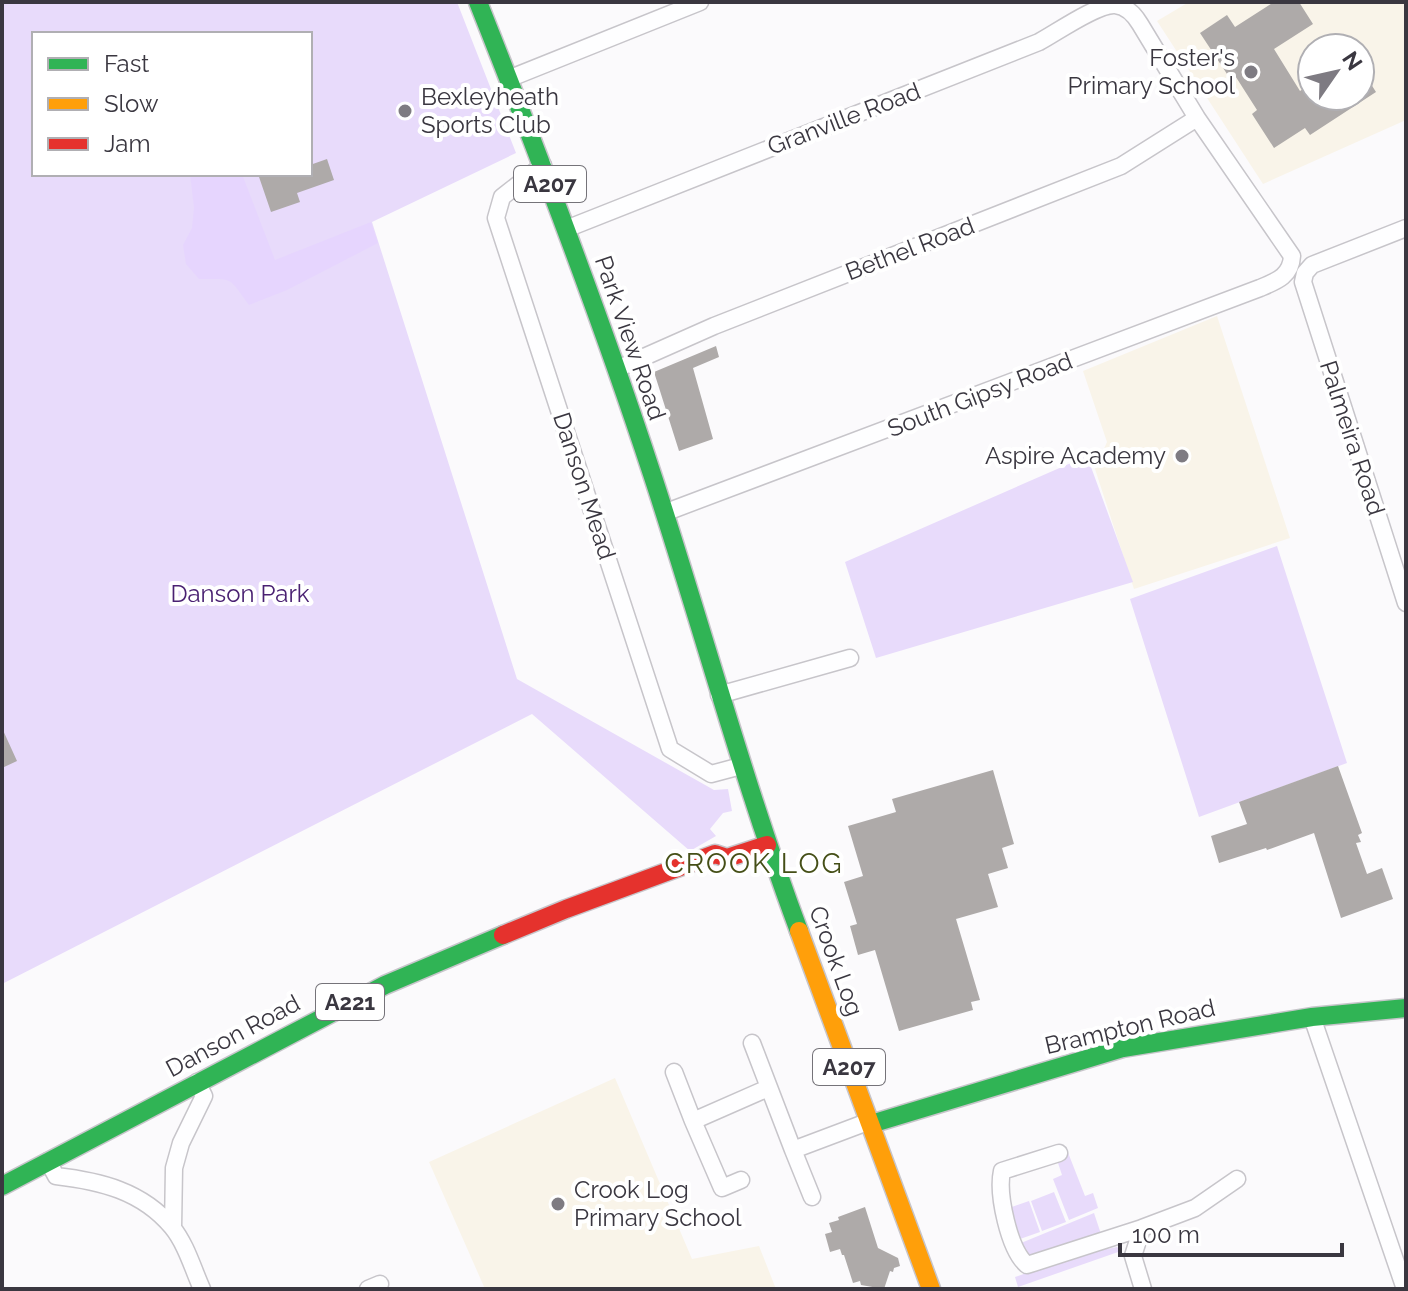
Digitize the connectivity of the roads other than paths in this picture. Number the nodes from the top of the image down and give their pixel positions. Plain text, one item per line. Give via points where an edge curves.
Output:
1 (478, 2) edge
2 (700, 2) edge
3 (1119, 6) joint
4 (508, 79) junction
5 (1197, 118) junction
6 (543, 165) junction
7 (1406, 228) edge
8 (566, 229) junction
9 (1298, 270) junction
10 (617, 369) junction
11 (664, 513) junction
12 (1406, 603) edge
13 (850, 658) dead end
14 (719, 695) junction
15 (741, 766) junction
16 (765, 838) junction
17 (1406, 1008) edge
18 (1312, 1017) junction
19 (752, 1043) dead end
20 (674, 1072) dead end
21 (197, 1082) junction
22 (768, 1088) junction
23 (693, 1121) junction
24 (870, 1123) junction
25 (793, 1150) junction
26 (1059, 1153) dead end
27 (48, 1161) junction
28 (1237, 1179) dead end
29 (741, 1180) dead end
30 (2, 1186) edge
31 (812, 1197) dead end
32 (173, 1228) junction
33 (1142, 1228) junction
34 (202, 1289) edge
35 (931, 1289) edge
36 (1143, 1289) edge
37 (1405, 1289) edge

1 - 4 main road, Park View Road / A207
2 - 4 street
3 - 5 street, Palmeira Road via 1135,16
3 - 8 street, Granville Road via 1106,6 1039,42
4 - 6 main road, Park View Road / A207
5 - 9 street, Palmeira Road
5 - 10 street, Bethel Road via 1121,166
6 - 8 main road, Park View Road / A207
6 - 15 street, Danson Mead via 502,197 496,218 670,749 711,774
7 - 9 street, South Gipsy Road
8 - 10 main road, Park View Road / A207
9 - 11 street, South Gipsy Road
9 - 12 street, Palmeira Road
10 - 11 main road, Park View Road / A207
11 - 14 main road, Park View Road / A207
13 - 14 street
14 - 15 main road, Park View Road / A207
15 - 16 main road, Park View Road / A207
16 - 21 main road, Danson Road / A221 via 720,844 715,854 385,985
16 - 24 main road, Crook Log / A207
17 - 18 main road, Brampton Road
18 - 24 main road, Brampton Road via 1123,1048
18 - 37 street
19 - 22 street
20 - 23 street
21 - 27 main road, Danson Road / A221
21 - 32 street via 204,1096 174,1168
22 - 23 street
22 - 25 street
23 - 29 street via 722,1188
24 - 25 street
24 - 35 main road, Crook Log / A207
25 - 31 street
26 - 33 street via 1002,1171 998,1188 1018,1257 1027,1265
27 - 30 main road, Danson Road / A221
27 - 32 street via 56,1176 111,1185 131,1194
28 - 33 street via 1195,1208
32 - 34 street
33 - 36 street via 1133,1256

